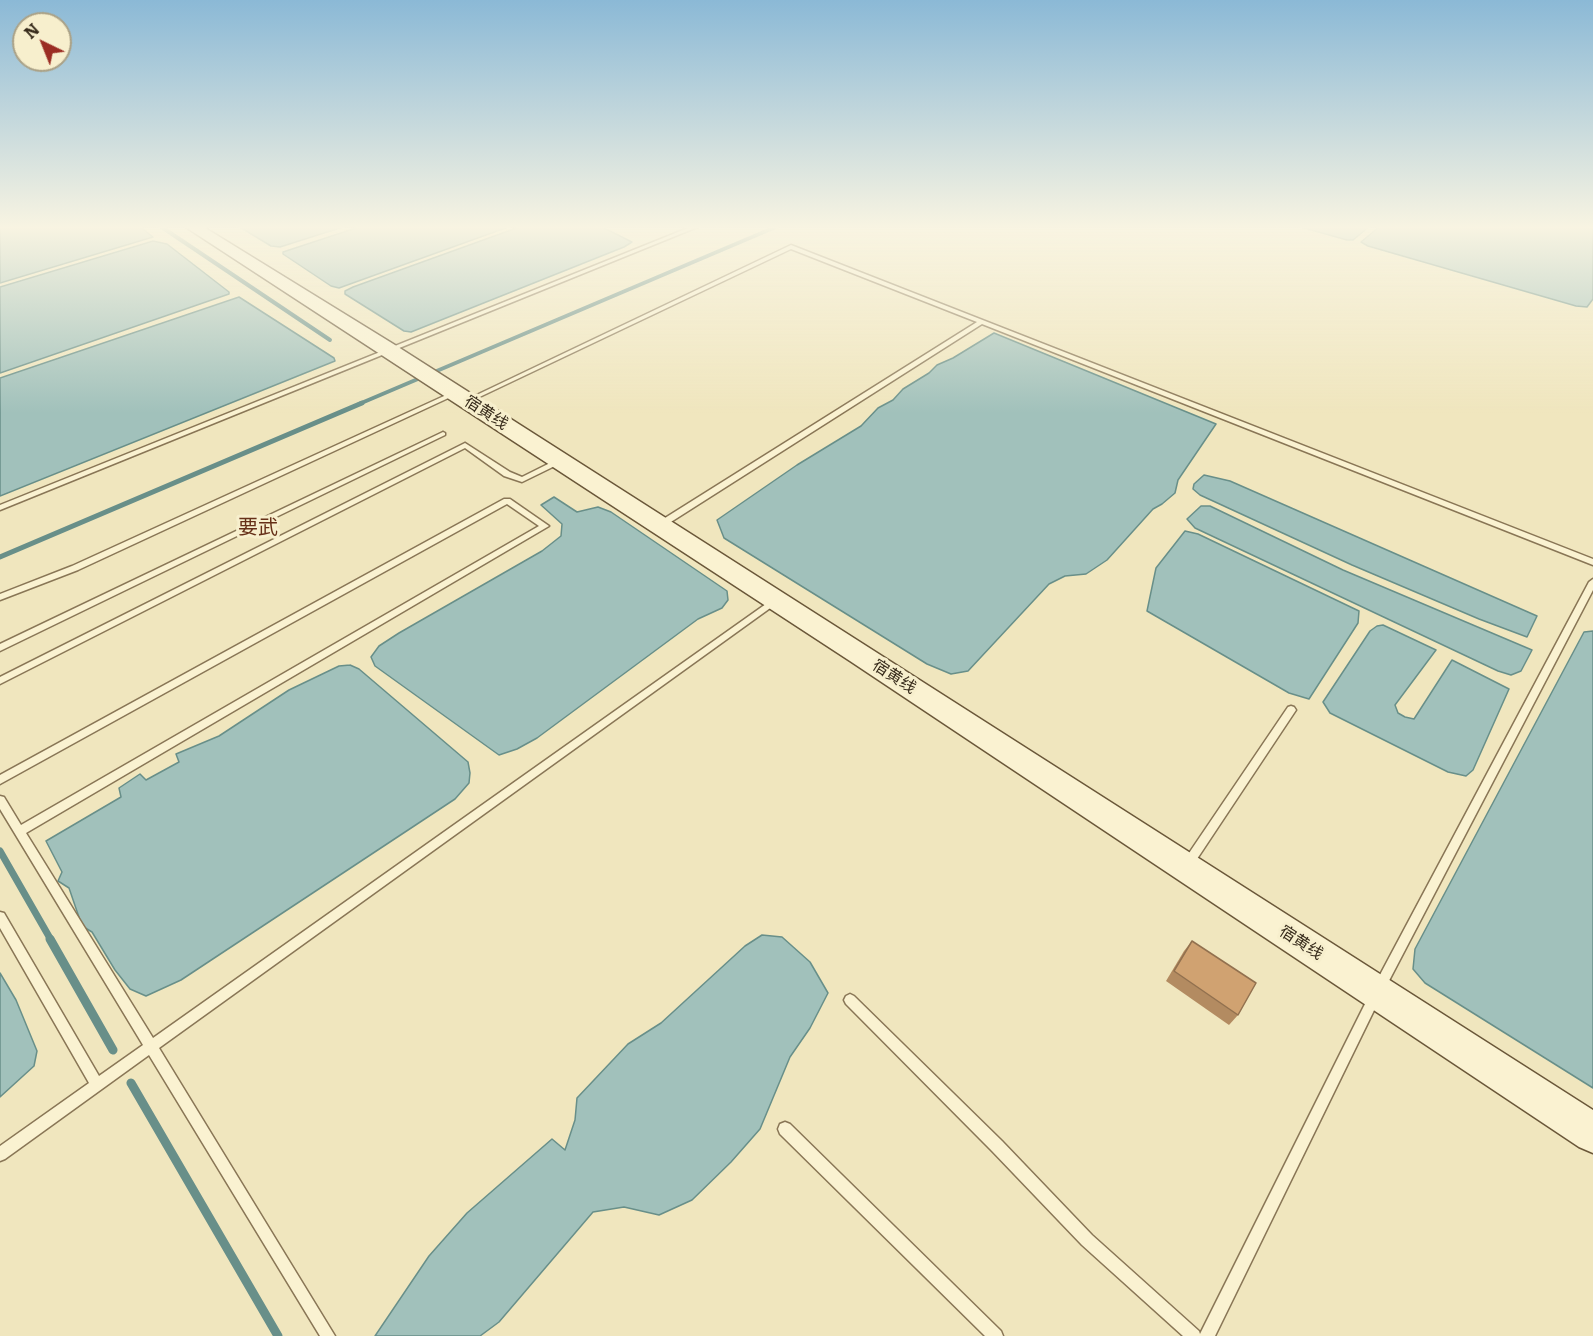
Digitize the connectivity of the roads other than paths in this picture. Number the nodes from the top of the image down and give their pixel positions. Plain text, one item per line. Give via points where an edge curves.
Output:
1 (291, 288) edge
2 (542, 288) edge
3 (697, 288) edge
4 (896, 288) edge
5 (982, 322) junction
6 (388, 350) junction
7 (456, 394) junction
8 (443, 434) dead end
9 (561, 462) junction
10 (0, 508) edge
11 (660, 525) junction
12 (1593, 562) edge
13 (1593, 582) edge
14 (0, 597) edge
15 (777, 601) junction
16 (0, 648) edge
17 (0, 681) edge
18 (1291, 710) dead end
19 (0, 780) edge
20 (0, 800) edge
21 (18, 831) junction
22 (1185, 867) junction
23 (0, 917) edge
24 (1377, 992) junction
25 (850, 1000) dead end
26 (151, 1046) junction
27 (96, 1084) junction
28 (785, 1129) dead end
29 (1593, 1133) edge
30 (0, 1154) edge
31 (327, 1336) edge
32 (996, 1336) edge
33 (1194, 1336) edge
34 (1208, 1336) edge

1 - 6 main road, 宿黄线
2 - 6 lane
3 - 7 lane
4 - 5 lane
5 - 11 lane
5 - 12 lane
6 - 7 main road, 宿黄线
6 - 10 lane
7 - 9 main road, 宿黄线
7 - 14 lane via 75,568
8 - 16 lane
9 - 11 main road, 宿黄线
9 - 17 lane via 522,480 465,445
11 - 15 main road, 宿黄线
13 - 24 lane
15 - 22 main road, 宿黄线
15 - 26 lane
18 - 22 lane
19 - 21 lane via 507,501 546,526
20 - 21 lane
21 - 26 lane
22 - 24 main road, 宿黄线
23 - 27 lane
24 - 29 main road, 宿黄线
24 - 34 lane
25 - 33 lane via 1087,1240
26 - 27 lane
26 - 31 lane
27 - 30 lane
28 - 32 lane

